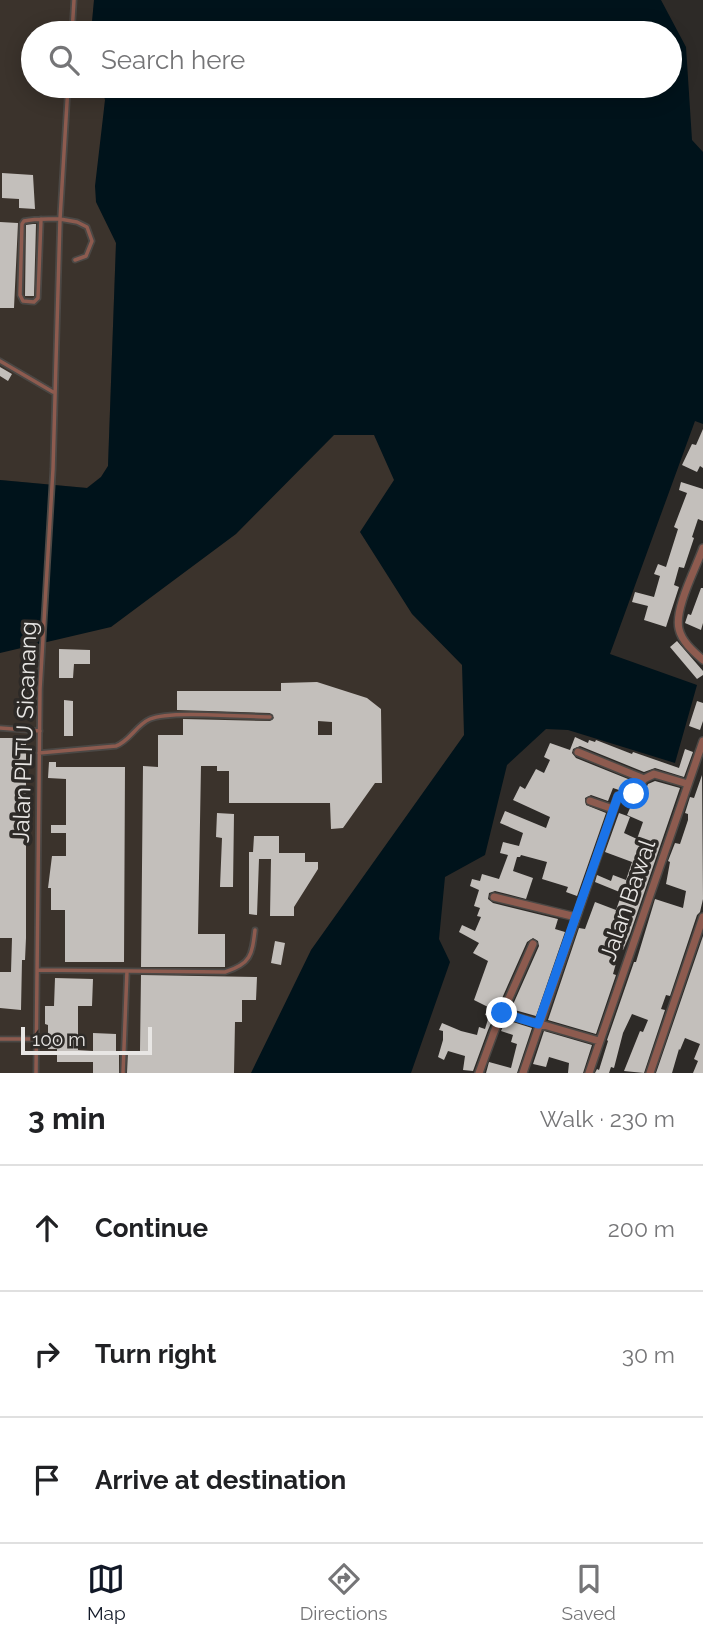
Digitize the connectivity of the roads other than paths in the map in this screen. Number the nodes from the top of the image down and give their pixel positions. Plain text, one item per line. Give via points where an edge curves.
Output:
1 (74, 0) edge
2 (73, 21) edge
3 (67, 98) edge
4 (41, 219) junction
5 (60, 219) junction
6 (75, 260) dead end
7 (0, 361) edge
8 (53, 391) junction
9 (703, 548) edge
10 (703, 660) edge
11 (270, 717) dead end
12 (0, 728) edge
13 (40, 731) junction
14 (703, 741) edge
15 (578, 752) dead end
16 (39, 753) junction
17 (644, 779) junction
18 (688, 784) junction
19 (590, 801) dead end
20 (613, 809) junction
21 (494, 897) dead end
22 (576, 917) junction
23 (703, 918) edge
24 (255, 930) dead end
25 (534, 944) dead end
26 (37, 970) junction
27 (127, 971) junction
28 (502, 1013) junction
29 (538, 1024) junction
30 (0, 1039) edge
31 (36, 1039) junction
32 (599, 1041) junction
33 (36, 1073) edge
34 (123, 1073) edge
35 (479, 1073) edge
36 (523, 1073) edge
37 (589, 1073) edge
38 (650, 1073) edge

1 - 2 lane
3 - 5 lane, Jalan PLTU Sicanang
4 - 4 lane via 22,224 23,301 38,298
4 - 5 lane
5 - 6 lane via 89,229 91,248
5 - 8 lane, Jalan PLTU Sicanang
7 - 8 lane
8 - 13 lane, Jalan PLTU Sicanang
9 - 10 street via 678,620 689,647
11 - 16 lane via 165,715 144,722 116,746
12 - 13 lane
13 - 16 lane, Jalan PLTU Sicanang
14 - 18 street, Jalan Bawal
15 - 17 street
16 - 26 lane, Jalan PLTU Sicanang
17 - 18 street via 657,774
17 - 20 street via 635,793 619,795
18 - 32 street, Jalan Bawal
19 - 20 street
20 - 22 street
21 - 22 street
22 - 29 street
23 - 38 street
24 - 27 lane via 252,952 242,967
25 - 28 street
26 - 27 lane
26 - 31 lane, Jalan PLTU Sicanang
27 - 34 lane
28 - 29 street
28 - 35 street
29 - 32 street
29 - 36 street
30 - 31 lane
31 - 33 lane, Jalan PLTU Sicanang
32 - 37 street, Jalan Bawal

